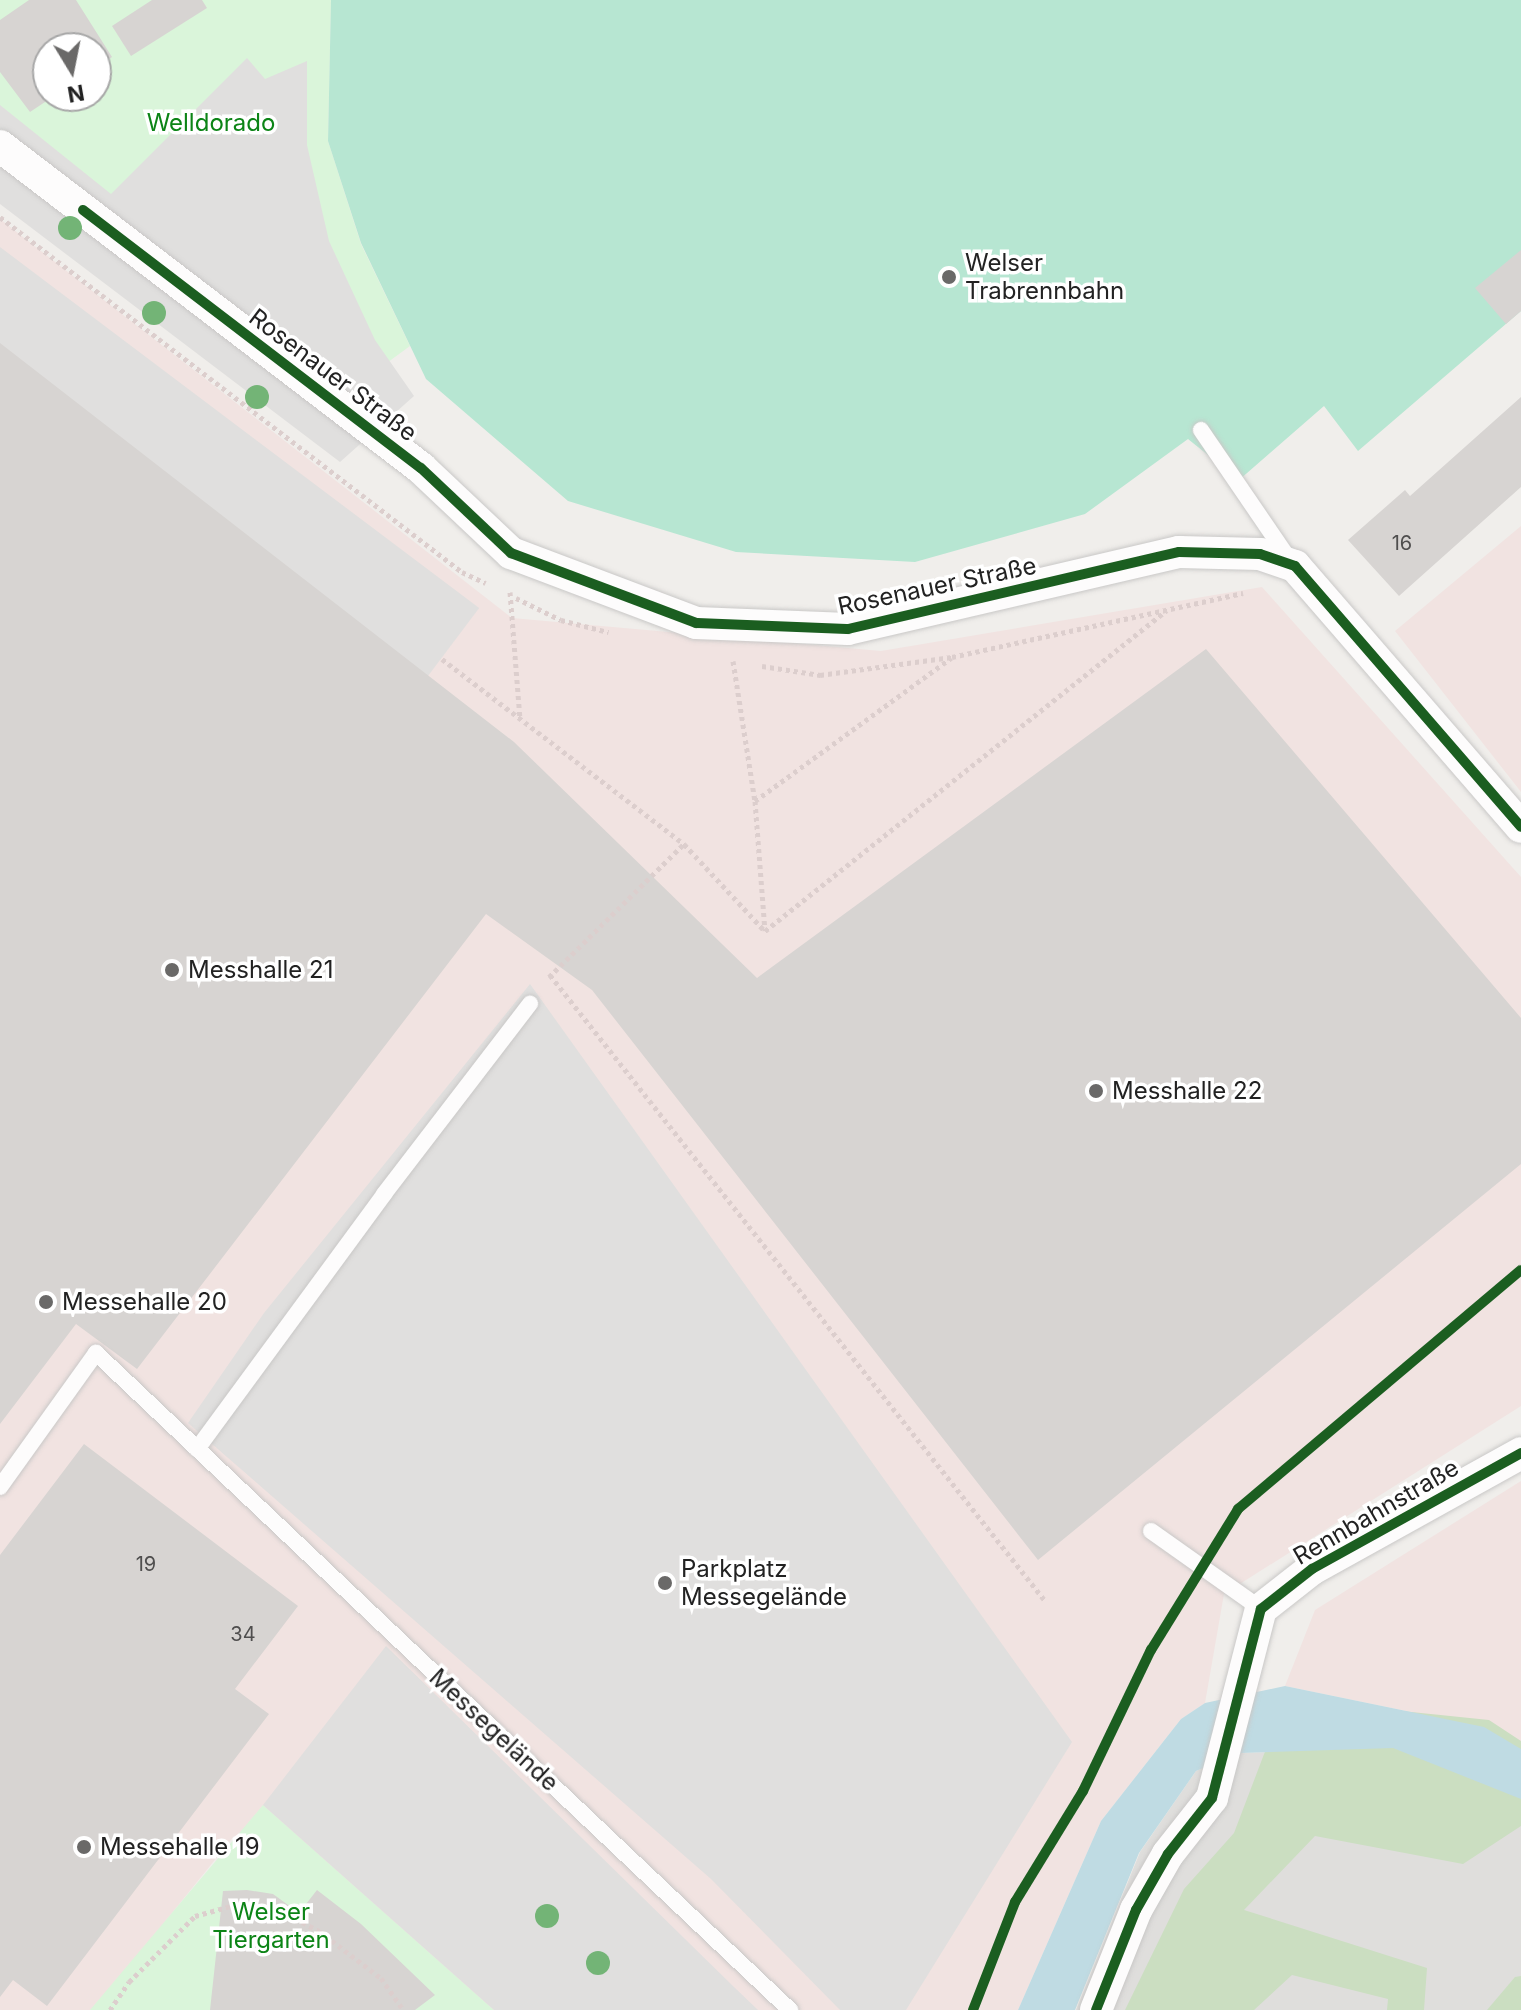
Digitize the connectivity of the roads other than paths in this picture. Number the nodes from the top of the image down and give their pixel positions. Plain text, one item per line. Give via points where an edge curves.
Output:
1 (0, 146) edge
2 (1201, 430) dead end
3 (1295, 566) junction
4 (1521, 827) edge
5 (530, 1004) road end
6 (197, 1449) junction
7 (1521, 1453) edge
8 (0, 1487) edge
9 (1151, 1531) dead end
10 (1261, 1609) junction
11 (790, 2010) edge
12 (1096, 2010) edge

1 - 3 street, Rosenauer Straße via 421,468 511,553 696,623 848,629 1179,552 1260,554
2 - 3 lane
3 - 4 street
5 - 6 lane
6 - 8 lane, Messegelände via 96,1353
6 - 11 lane, Messegelände
7 - 10 street, Rennbahnstraße via 1312,1569
9 - 10 lane
10 - 12 street via 1212,1798 1168,1854 1136,1910

